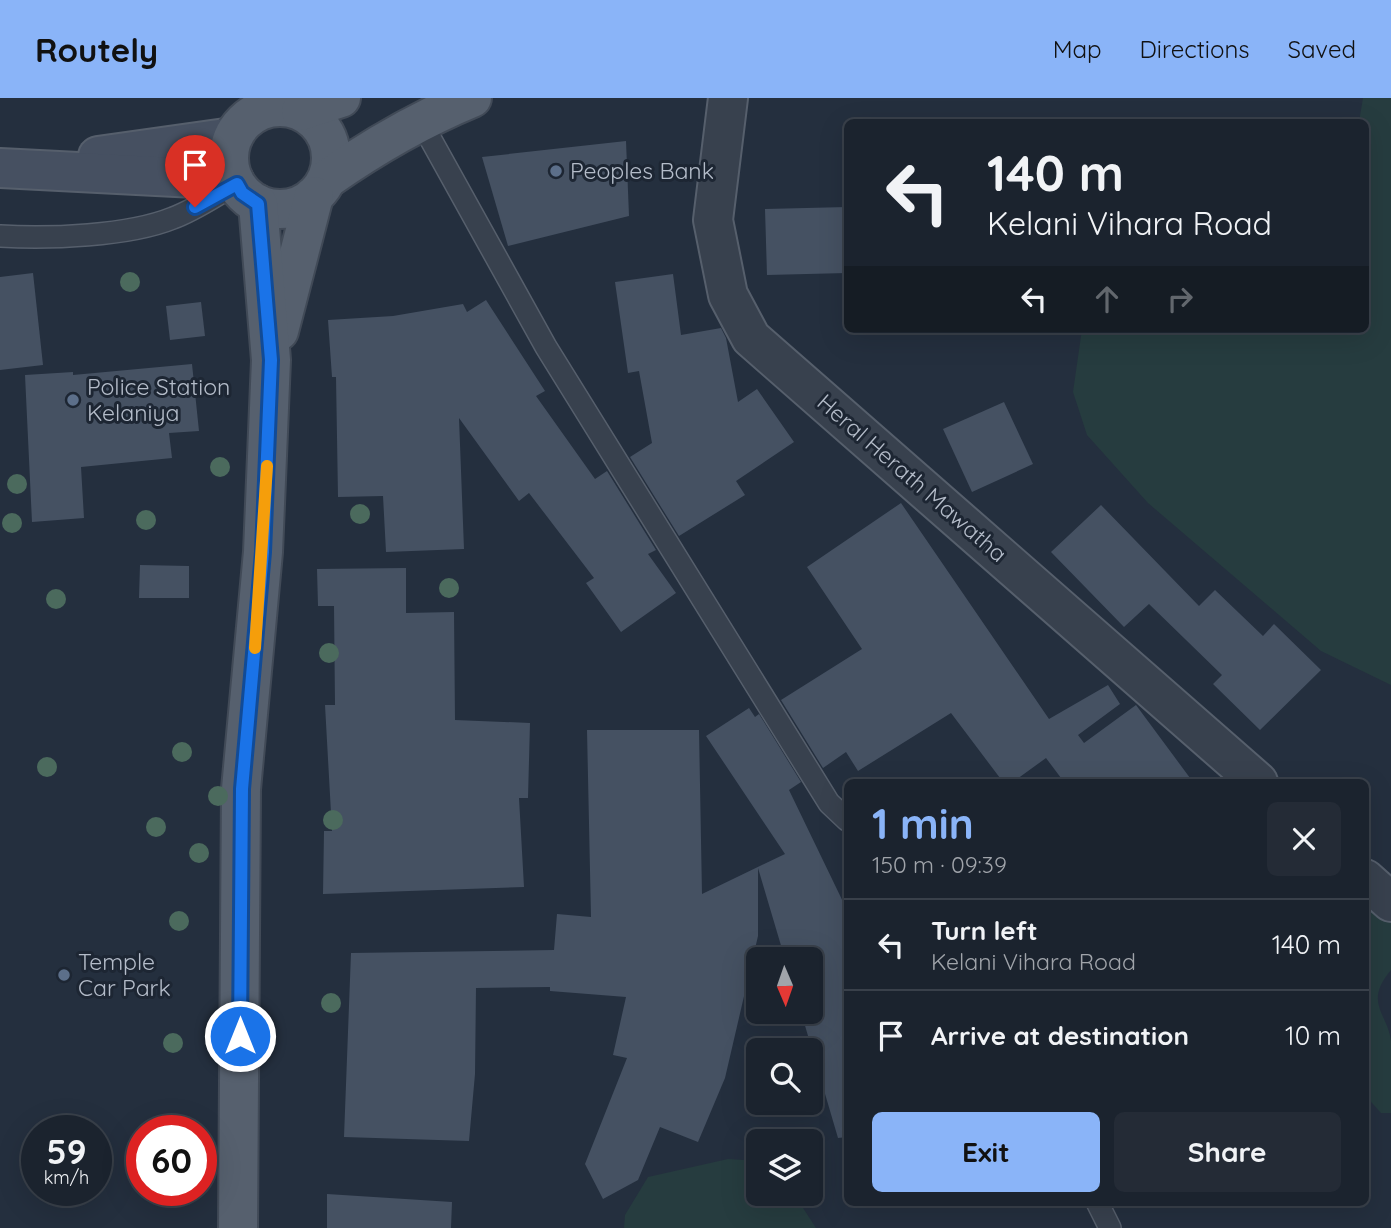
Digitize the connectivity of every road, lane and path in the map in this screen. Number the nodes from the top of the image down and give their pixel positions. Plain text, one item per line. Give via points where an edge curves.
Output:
1 (341, 98) edge
2 (472, 98) edge
3 (728, 98) edge
4 (287, 106) edge
5 (420, 120) junction
6 (233, 137) junction
7 (3, 168) edge
8 (321, 188) junction
9 (243, 189) junction
10 (0, 236) edge
11 (271, 360) junction
12 (1255, 779) edge
13 (844, 817) edge
14 (1369, 883) edge
15 (1391, 902) edge
16 (1099, 1206) edge
17 (238, 1228) edge
18 (1110, 1228) edge

1 - 4 main road
2 - 5 main road
3 - 12 street, Heral Herath Mawatha via 713,220 728,295 751,338
4 - 6 main road via 266,109 246,120
4 - 8 main road via 316,121 327,139 331,159
5 - 8 main road via 382,140
5 - 13 lane via 546,347 829,803
6 - 7 street
6 - 9 main road via 228,157
7 - 9 street
8 - 9 main road via 297,206 278,209
8 - 11 main road
9 - 10 lane via 136,229
9 - 11 main road
11 - 17 main road via 263,552 242,789
14 - 15 street
16 - 18 lane

